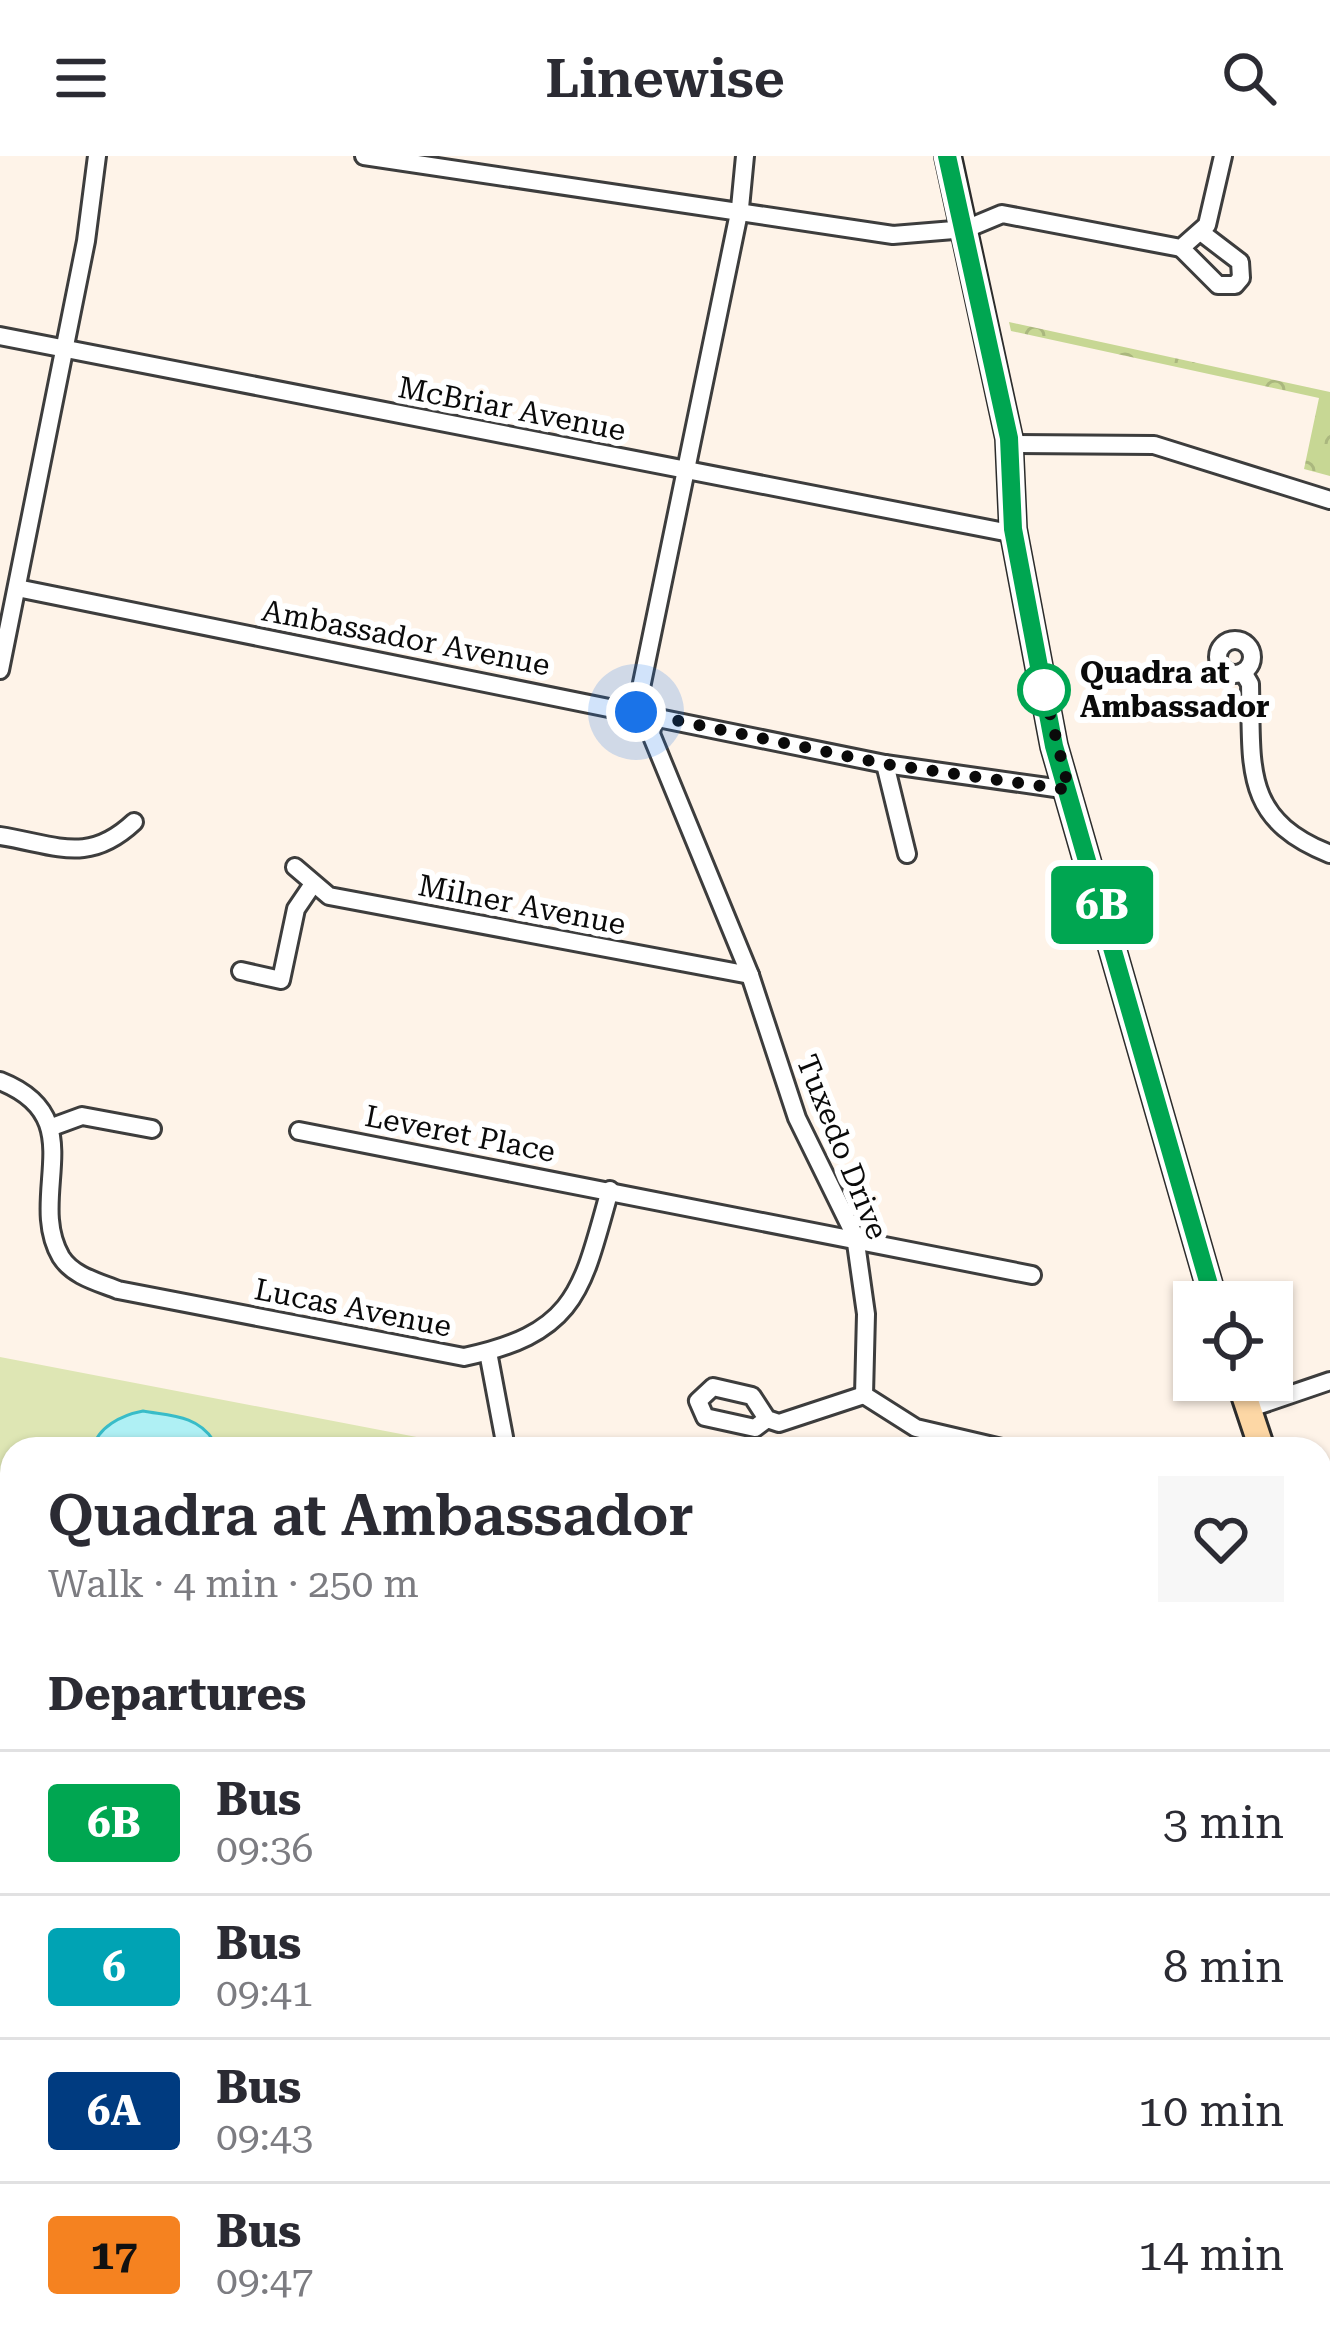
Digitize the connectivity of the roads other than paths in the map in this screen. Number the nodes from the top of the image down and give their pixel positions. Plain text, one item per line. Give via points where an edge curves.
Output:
1 (97, 156) edge
2 (364, 156) edge
3 (746, 156) edge
4 (947, 156) edge
5 (1223, 156) edge
6 (740, 208) junction
7 (966, 229) junction
8 (1202, 233) junction
9 (1181, 248) junction
10 (0, 336) edge
11 (62, 350) junction
12 (1010, 444) junction
13 (683, 469) junction
14 (1330, 500) edge
15 (1015, 534) junction
16 (16, 588) junction
17 (0, 670) edge
18 (1243, 672) dead end
19 (645, 714) junction
20 (885, 764) junction
21 (1069, 790) junction
22 (134, 822) dead end
23 (0, 836) edge
24 (907, 854) dead end
25 (1330, 854) edge
26 (295, 867) dead end
27 (313, 884) junction
28 (241, 971) dead end
29 (750, 975) junction
30 (0, 1081) edge
31 (52, 1127) junction
32 (152, 1129) dead end
33 (299, 1131) dead end
34 (610, 1190) junction
35 (855, 1236) junction
36 (1032, 1275) dead end
37 (1208, 1281) edge
38 (488, 1352) junction
39 (1330, 1381) edge
40 (864, 1395) junction
41 (1246, 1401) edge
42 (1248, 1409) junction
43 (766, 1419) dead end
44 (504, 1437) dead end
45 (955, 1437) edge
46 (1258, 1437) edge

1 - 11 street
2 - 6 street
3 - 6 street, Tuxedo Drive
4 - 7 main road
5 - 8 street
6 - 7 street via 893,235
6 - 13 street, Tuxedo Drive
7 - 9 street via 1001,214
7 - 12 main road
8 - 9 street
8 - 9 street via 1240,262 1235,285 1218,285
10 - 11 street, McBriar Avenue
11 - 13 street, McBriar Avenue
11 - 16 street
12 - 14 street via 1154,445
12 - 15 main road
13 - 15 street, McBriar Avenue
13 - 19 street, Tuxedo Drive
15 - 21 main road
16 - 17 street
16 - 19 street, Ambassador Avenue
18 - 25 street via 1269,817 1288,837
19 - 20 street, Ambassador Avenue
19 - 29 street, Tuxedo Drive
20 - 21 street, Ambassador Avenue
20 - 24 street
21 - 37 main road
22 - 23 street via 93,850
26 - 27 street, Milner Avenue
27 - 28 street via 296,909 281,980
27 - 29 street, Milner Avenue via 328,896
29 - 35 street, Tuxedo Drive via 796,1118
30 - 31 street via 40,1106
31 - 32 street via 82,1116
31 - 38 street, Lucas Avenue via 54,1231 61,1256 78,1274 118,1290 464,1357
33 - 34 street, Leveret Place
34 - 35 street
34 - 38 street, Lucas Avenue via 581,1291 561,1315
35 - 36 street
35 - 40 street, Tuxedo Drive via 866,1314
38 - 44 street
39 - 42 street
40 - 43 street via 779,1423
40 - 45 street via 916,1428
41 - 42 main road
42 - 46 main road

